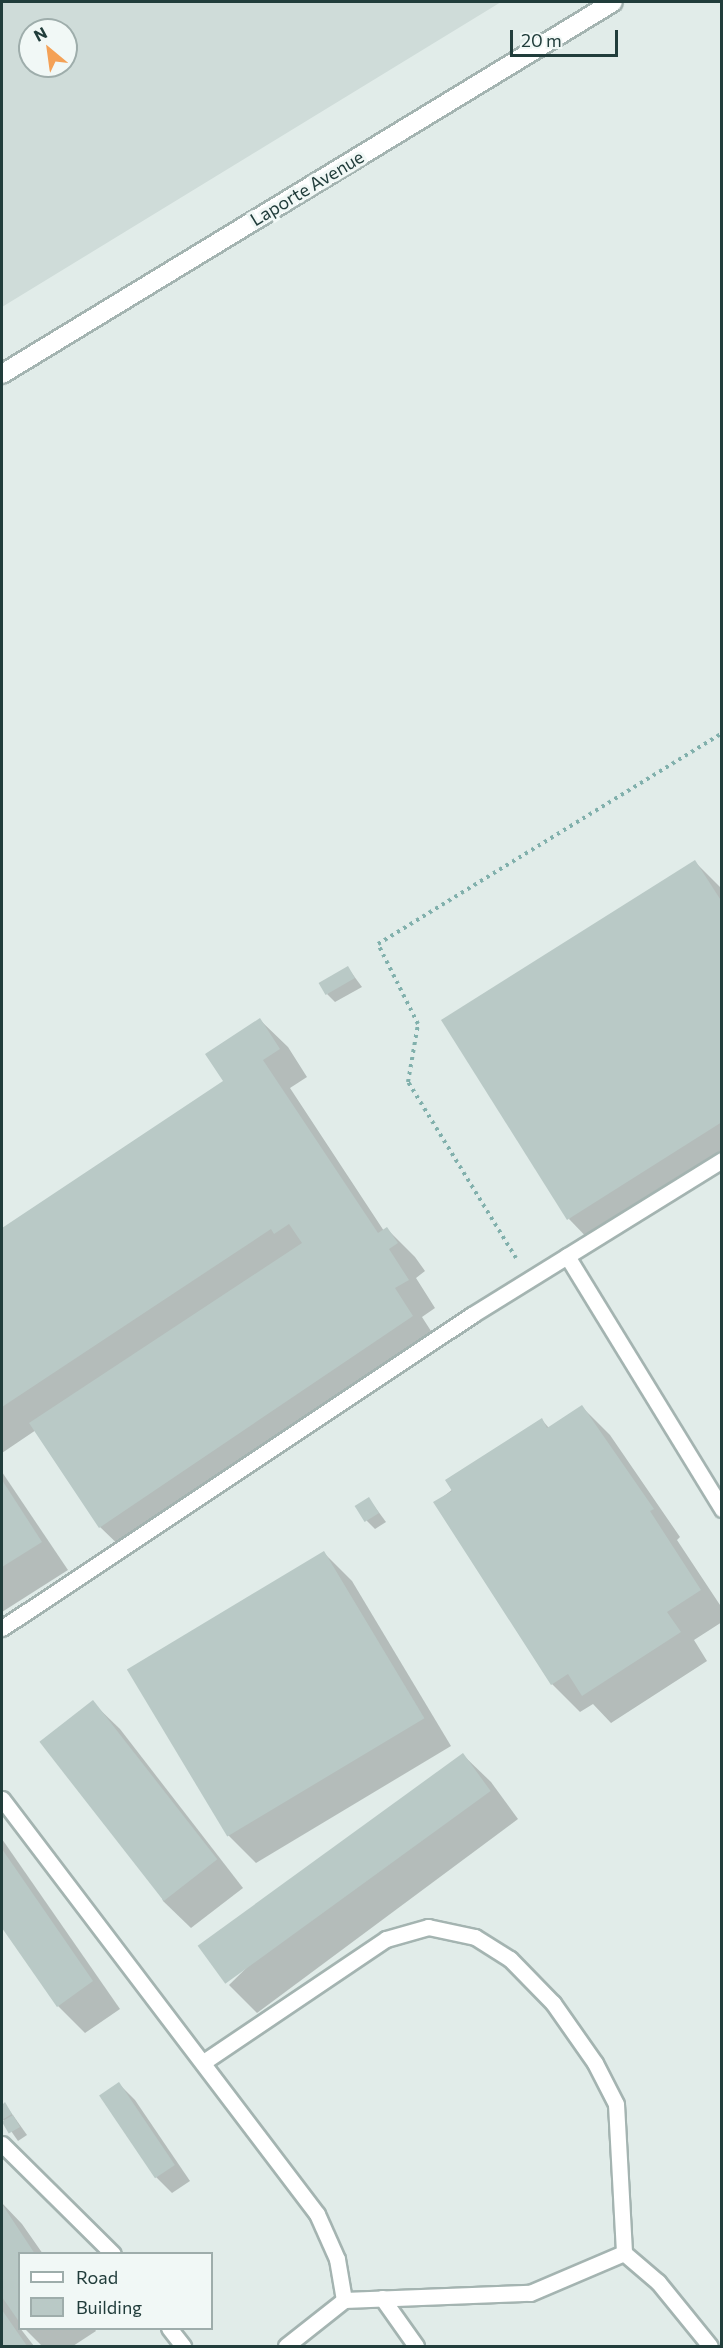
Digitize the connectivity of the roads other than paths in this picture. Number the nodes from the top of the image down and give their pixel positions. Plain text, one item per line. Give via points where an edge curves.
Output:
1 (613, 2) edge
2 (2, 374) edge
3 (722, 1160) edge
4 (567, 1256) junction
5 (722, 1509) edge
6 (2, 1628) edge
7 (2, 1799) edge
8 (205, 2061) junction
9 (2, 2144) edge
10 (112, 2252) edge
11 (624, 2253) junction
12 (382, 2298) junction
13 (344, 2300) junction
14 (171, 2330) edge
15 (183, 2346) edge
16 (286, 2346) edge
17 (416, 2346) edge
18 (710, 2346) edge

1 - 2 street, Laporte Avenue
3 - 4 lane
4 - 5 lane
4 - 6 lane
7 - 8 lane
8 - 11 lane via 386,1939 428,1927 475,1937 510,1959 553,2003 595,2063 616,2104
8 - 13 lane via 317,2214 337,2259
9 - 10 lane
11 - 12 lane via 530,2293
11 - 18 lane via 658,2282
12 - 13 lane
12 - 17 lane
13 - 16 lane
14 - 15 lane

